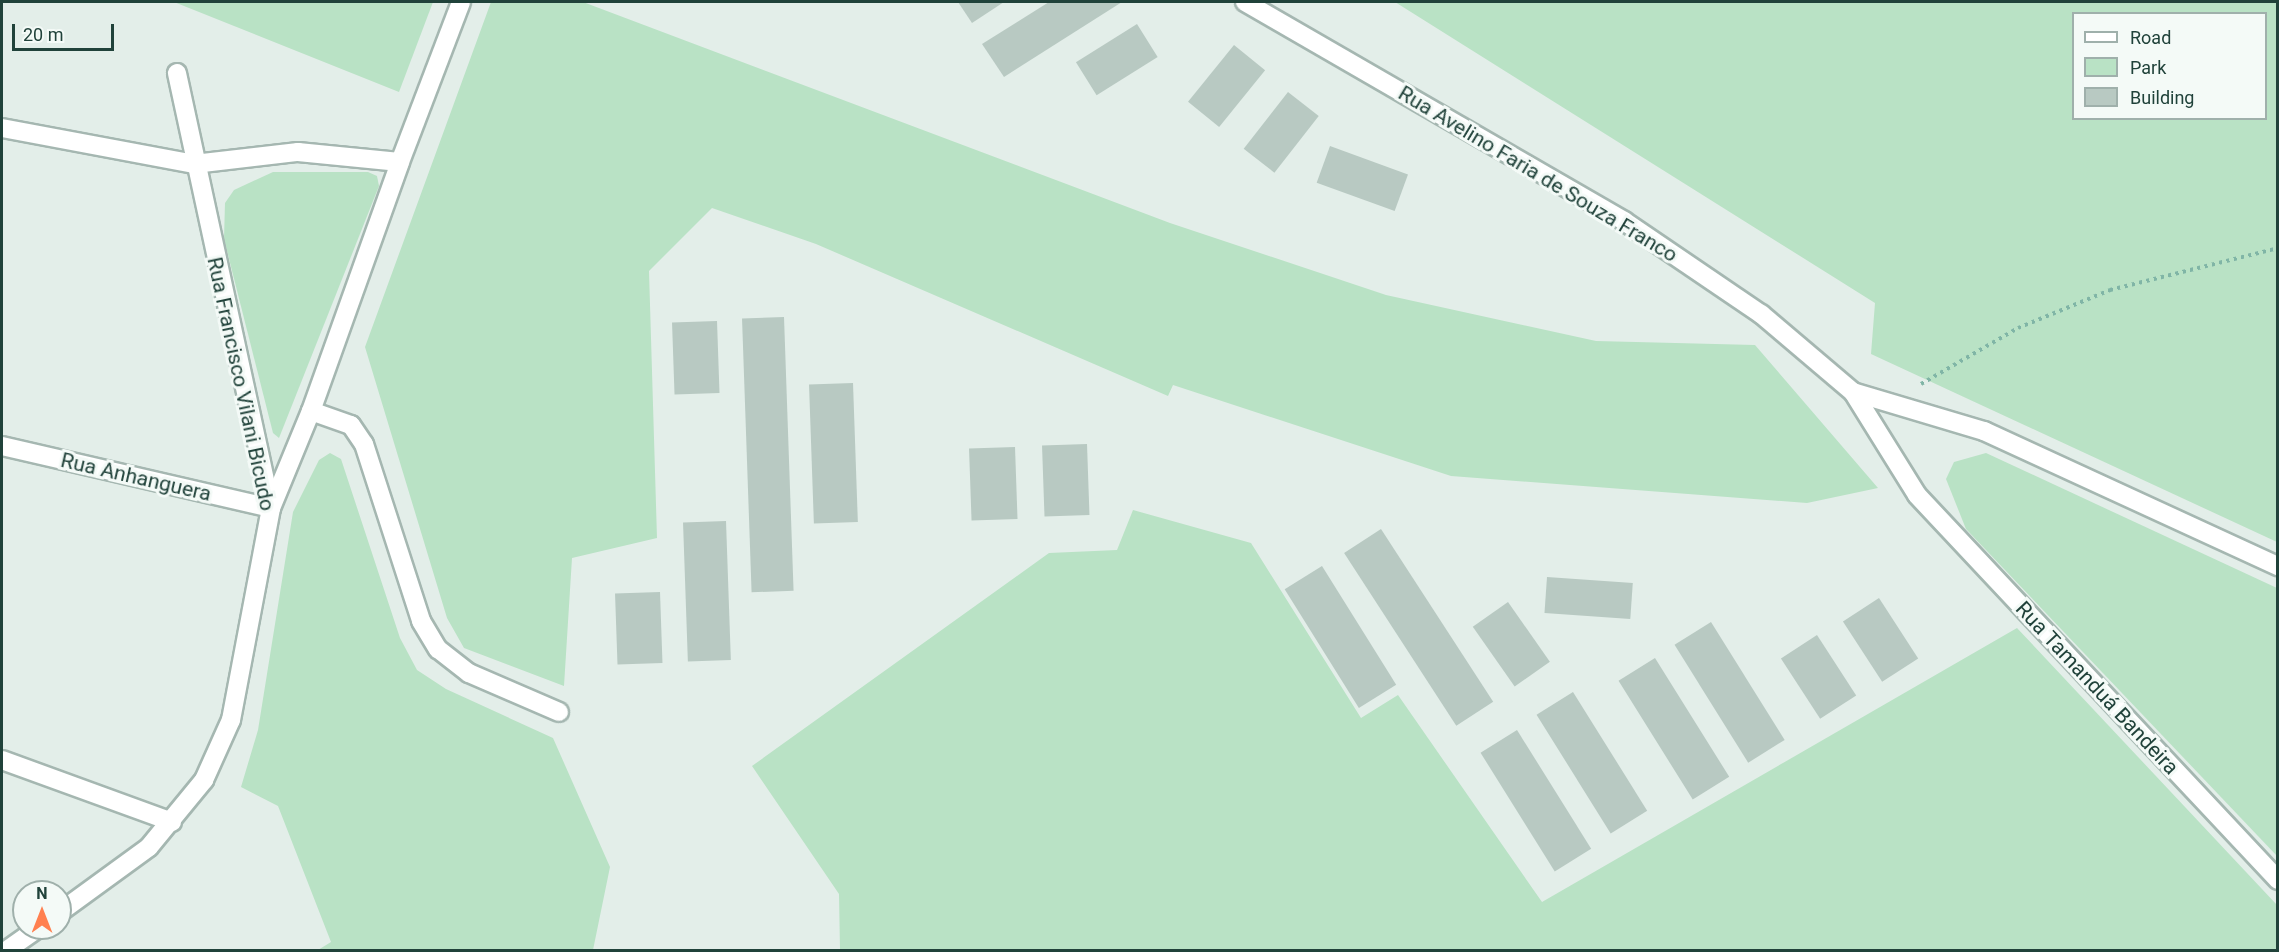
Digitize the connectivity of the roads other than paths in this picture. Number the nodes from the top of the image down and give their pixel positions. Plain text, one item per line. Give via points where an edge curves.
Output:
1 (461, 2) edge
2 (1245, 2) edge
3 (177, 73) dead end
4 (2, 128) edge
5 (400, 162) junction
6 (194, 164) junction
7 (1852, 392) junction
8 (312, 411) junction
9 (2, 446) edge
10 (271, 508) junction
11 (2277, 566) edge
12 (559, 712) dead end
13 (2, 760) edge
14 (172, 822) junction
15 (2277, 880) edge
16 (72, 903) edge
17 (22, 940) edge
18 (7, 951) edge

1 - 5 street
2 - 7 street, Rua Avelino Faria de Souza Franco via 1624,221 1761,314
3 - 6 street, Rua Francisco Vilani Bicudo
4 - 6 street
5 - 6 street via 298,152
5 - 8 street
6 - 10 street, Rua Francisco Vilani Bicudo
7 - 11 street, Rua Avelino Faria de Souza Franco via 1984,431
7 - 15 street, Rua Tamanduá Bandeira via 1917,495
8 - 10 street
8 - 12 street via 351,425 364,444 421,621 438,649 469,673
9 - 10 street, Rua Anhanguera
10 - 14 street, Rua Francisco Vilani Bicudo via 231,720 204,780
13 - 14 street
14 - 16 street, Rua Francisco Vilani Bicudo via 149,847
17 - 18 street

